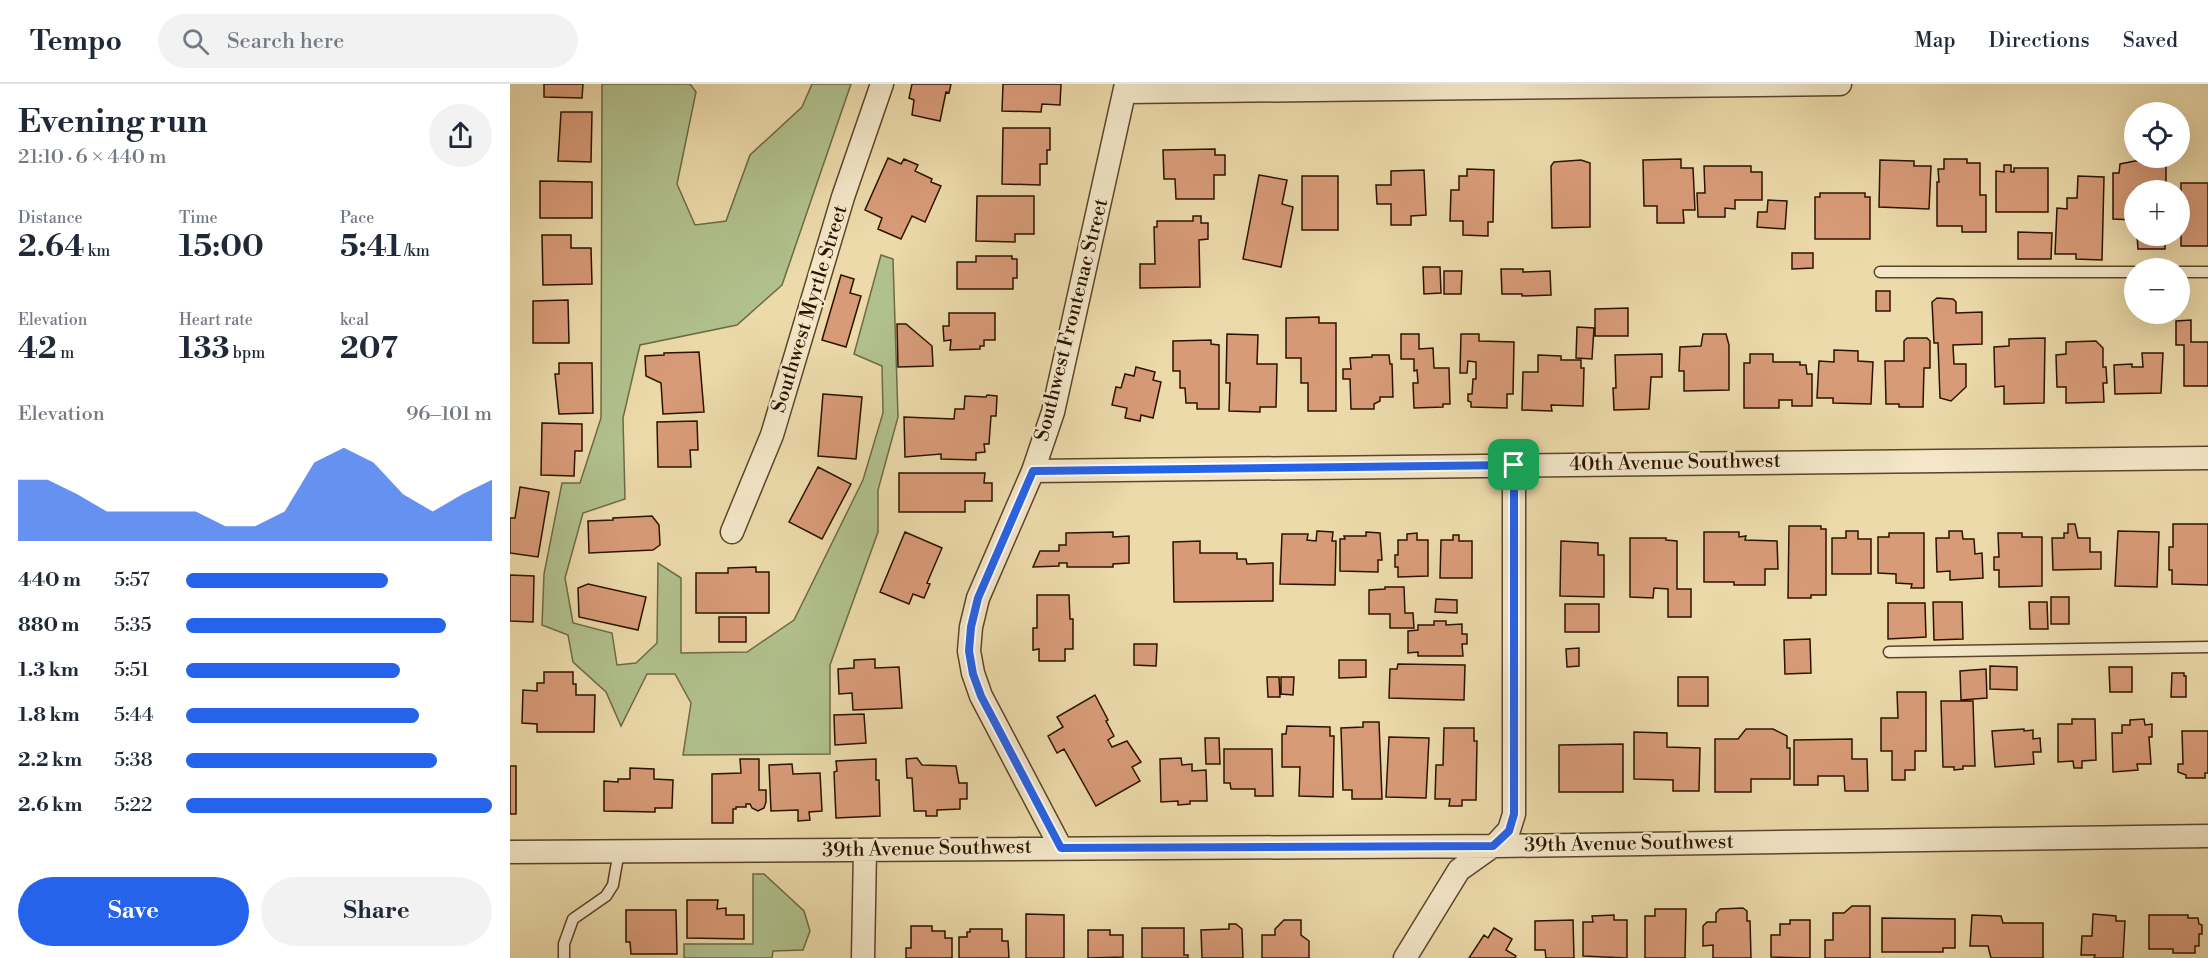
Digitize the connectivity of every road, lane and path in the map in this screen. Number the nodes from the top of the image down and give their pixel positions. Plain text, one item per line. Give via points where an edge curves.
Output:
1 (882, 84) edge
2 (1840, 84) edge
3 (1711, 85) edge
4 (1126, 88) edge
5 (1880, 272) dead end
6 (2124, 272) edge
7 (2190, 272) edge
8 (2208, 272) edge
9 (2208, 458) edge
10 (1514, 465) junction
11 (1033, 471) junction
12 (732, 531) dead end
13 (2208, 647) edge
14 (1889, 652) dead end
15 (2208, 836) edge
16 (1493, 846) junction
17 (1061, 848) junction
18 (619, 850) junction
19 (865, 850) junction
20 (510, 852) edge
21 (564, 958) edge
22 (863, 958) edge
23 (1405, 958) edge

1 - 12 street, Southwest Myrtle Street via 843,197 772,435
2 - 3 street
3 - 4 street
4 - 11 street, Southwest Frontenac Street via 1053,412
5 - 6 lane
7 - 8 lane
9 - 10 street, 40th Avenue Southwest
10 - 11 street, 40th Avenue Southwest
10 - 16 street via 1514,814 1509,831
11 - 17 street, Southwest Frontenac Street via 978,598 969,651 981,696
13 - 14 lane
15 - 16 street, 39th Avenue Southwest
16 - 17 street, 39th Avenue Southwest
16 - 23 street via 1459,870
17 - 19 street, 39th Avenue Southwest
18 - 19 street, 39th Avenue Southwest
18 - 20 street, 39th Avenue Southwest
18 - 21 lane via 613,885 606,896 573,919 564,944
19 - 22 street

